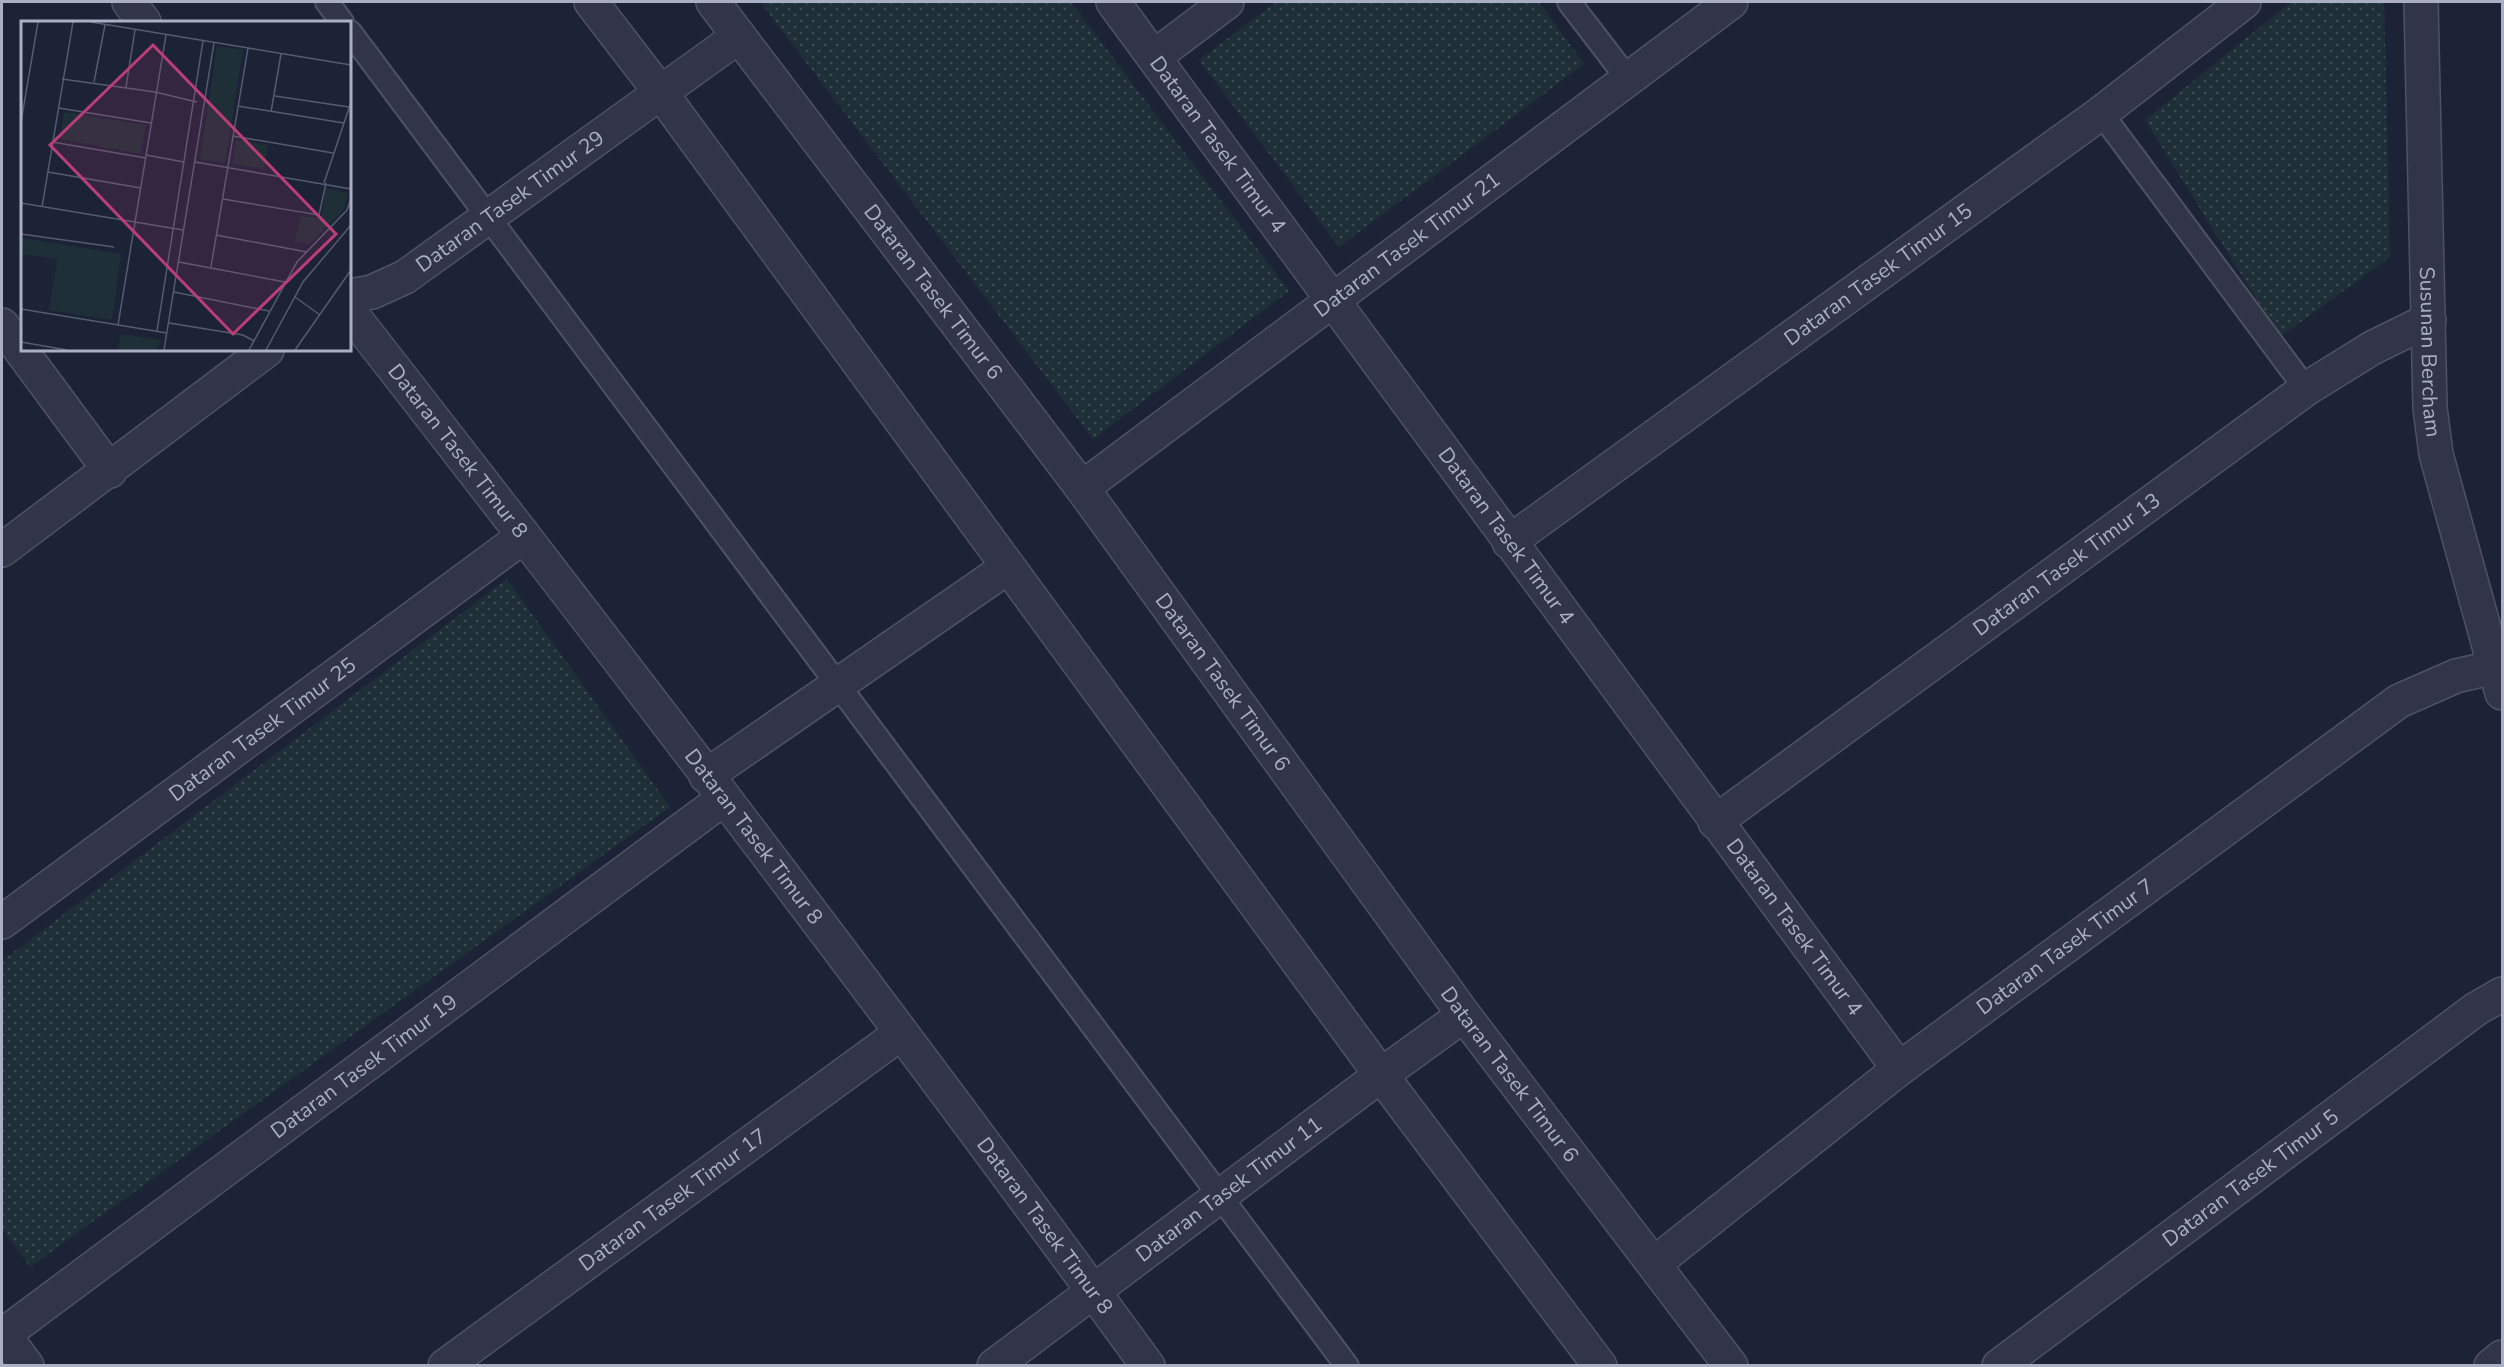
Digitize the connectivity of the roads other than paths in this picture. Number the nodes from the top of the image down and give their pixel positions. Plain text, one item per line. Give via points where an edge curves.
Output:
1 (129, 2) edge
2 (327, 2) edge
3 (591, 2) edge
4 (713, 2) edge
5 (1113, 2) edge
6 (1227, 2) edge
7 (1569, 2) edge
8 (1731, 2) edge
9 (2244, 2) edge
10 (2421, 2) edge
11 (143, 21) edge
12 (341, 21) edge
13 (351, 33) edge
14 (739, 36) junction
15 (1154, 57) junction
16 (1628, 79) junction
17 (661, 93) junction
18 (2101, 113) junction
19 (487, 217) junction
20 (351, 296) edge
21 (1332, 300) junction
22 (351, 313) edge
23 (2429, 320) junction
24 (2, 325) edge
25 (21, 351) edge
26 (21, 351) edge
27 (266, 351) edge
28 (2306, 389) junction
29 (110, 471) junction
30 (1082, 488) junction
31 (524, 536) junction
32 (1509, 542) junction
33 (2, 550) edge
34 (1008, 567) junction
35 (2499, 680) edge
36 (838, 684) junction
37 (715, 787) junction
38 (1715, 822) junction
39 (2, 922) edge
40 (2502, 994) edge
41 (1464, 1015) junction
42 (901, 1033) junction
43 (1899, 1069) junction
44 (1381, 1075) junction
45 (1219, 1197) junction
46 (1655, 1263) junction
47 (1094, 1291) junction
48 (2, 1333) edge
49 (2502, 1357) edge
50 (27, 1365) edge
51 (445, 1365) edge
52 (994, 1365) edge
53 (1148, 1365) edge
54 (1347, 1365) edge
55 (1600, 1365) edge
56 (1731, 1365) edge
57 (1999, 1365) edge
58 (2491, 1365) edge

1 - 11 street
2 - 12 lane
3 - 17 street
4 - 14 street, Dataran Tasek Timur 6
5 - 15 street, Dataran Tasek Timur 4
6 - 15 street
7 - 16 lane
8 - 16 street, Dataran Tasek Timur 21
9 - 18 street, Dataran Tasek Timur 15
10 - 23 street, Susunan Bercham
13 - 19 lane
14 - 17 street, Dataran Tasek Timur 29
14 - 30 street, Dataran Tasek Timur 6
15 - 21 street, Dataran Tasek Timur 4
16 - 21 street, Dataran Tasek Timur 21
17 - 19 street, Dataran Tasek Timur 29
17 - 34 street
18 - 28 lane
18 - 32 street, Dataran Tasek Timur 15
19 - 20 street, Dataran Tasek Timur 29 via 405,277 372,292
19 - 36 lane
21 - 30 street, Dataran Tasek Timur 21
21 - 32 street, Dataran Tasek Timur 4
22 - 31 street, Dataran Tasek Timur 8
23 - 28 street, Dataran Tasek Timur 13 via 2372,348
23 - 35 street, Susunan Bercham via 2430,408 2436,454
24 - 26 street
25 - 29 street
27 - 29 street
28 - 38 street, Dataran Tasek Timur 13
29 - 33 street
30 - 41 street, Dataran Tasek Timur 6
31 - 37 street, Dataran Tasek Timur 8
31 - 39 street, Dataran Tasek Timur 25
32 - 38 street, Dataran Tasek Timur 4
34 - 36 street, Dataran Tasek Timur 19
34 - 44 street
35 - 43 street, Dataran Tasek Timur 7 via 2456,676 2399,701
36 - 37 street, Dataran Tasek Timur 19
36 - 45 lane
37 - 42 street, Dataran Tasek Timur 8
37 - 48 street, Dataran Tasek Timur 19
38 - 43 street, Dataran Tasek Timur 4
40 - 57 street, Dataran Tasek Timur 5 via 2466,1016
41 - 44 street, Dataran Tasek Timur 11
41 - 46 street, Dataran Tasek Timur 6
42 - 47 street, Dataran Tasek Timur 8
42 - 51 street, Dataran Tasek Timur 17
43 - 46 street, Dataran Tasek Timur 7
44 - 45 street, Dataran Tasek Timur 11
44 - 55 street
45 - 47 street, Dataran Tasek Timur 11
45 - 54 lane
46 - 56 street, Dataran Tasek Timur 6
47 - 52 street, Dataran Tasek Timur 11
47 - 53 street, Dataran Tasek Timur 8
48 - 50 street
49 - 58 street

